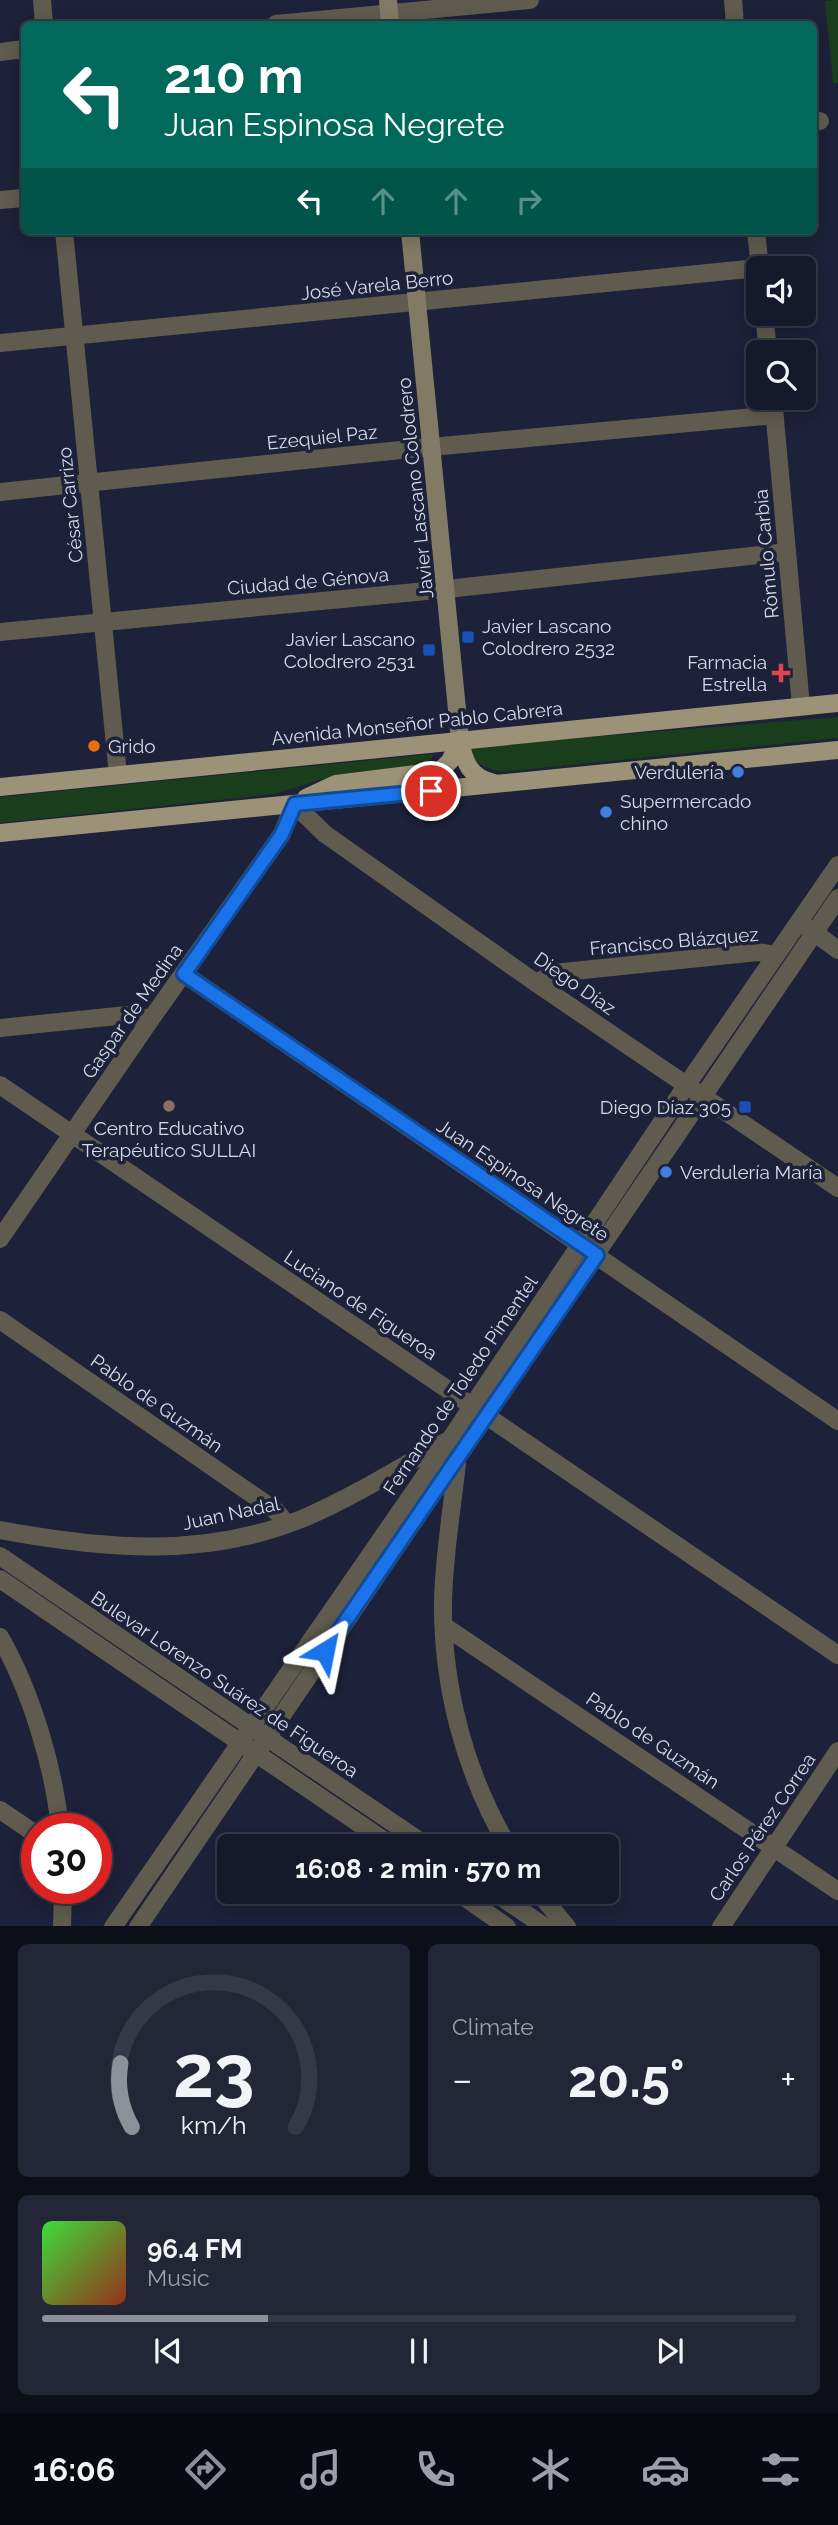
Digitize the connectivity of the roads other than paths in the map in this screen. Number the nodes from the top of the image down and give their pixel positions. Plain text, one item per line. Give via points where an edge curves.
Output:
1 (42, 0) edge
2 (530, 0) edge
3 (733, 0) edge
4 (389, 13) edge
5 (44, 21) edge
6 (307, 21) edge
7 (735, 21) edge
8 (21, 49) edge
9 (0, 52) edge
10 (21, 198) edge
11 (0, 200) edge
12 (64, 235) edge
13 (410, 235) edge
14 (756, 235) edge
15 (758, 256) edge
16 (746, 269) edge
17 (418, 303) junction
18 (74, 335) junction
19 (0, 343) edge
20 (746, 409) edge
21 (773, 410) edge
22 (431, 447) junction
23 (89, 483) junction
24 (0, 492) edge
25 (786, 552) junction
26 (447, 589) junction
27 (103, 621) junction
28 (0, 632) edge
29 (838, 703) edge
30 (801, 706) junction
31 (460, 740) junction
32 (838, 750) edge
33 (118, 775) junction
34 (499, 784) junction
35 (0, 787) edge
36 (295, 804) junction
37 (0, 833) edge
38 (838, 865) edge
39 (838, 898) edge
40 (799, 922) junction
41 (814, 933) junction
42 (838, 950) edge
43 (775, 955) junction
44 (184, 974) junction
45 (536, 983) junction
46 (151, 1019) junction
47 (0, 1028) edge
48 (0, 1085) edge
49 (686, 1086) junction
50 (702, 1097) junction
51 (72, 1133) junction
52 (838, 1188) edge
53 (0, 1239) edge
54 (580, 1244) junction
55 (597, 1255) junction
56 (0, 1320) edge
57 (471, 1406) junction
58 (486, 1417) junction
59 (838, 1421) edge
60 (451, 1438) junction
61 (458, 1458) junction
62 (286, 1524) junction
63 (0, 1530) edge
64 (0, 1556) edge
65 (0, 1579) edge
66 (444, 1626) junction
67 (0, 1637) edge
68 (838, 1655) edge
69 (258, 1739) junction
70 (240, 1742) junction
71 (838, 1751) edge
72 (0, 1810) edge
73 (58, 1813) edge
74 (21, 1824) edge
75 (376, 1834) edge
76 (408, 1834) edge
77 (502, 1834) edge
78 (774, 1847) junction
79 (838, 1891) edge
80 (63, 1904) edge
81 (474, 1904) edge
82 (511, 1904) edge
83 (548, 1904) edge
84 (62, 1926) edge
85 (114, 1926) edge
86 (139, 1926) edge
87 (506, 1926) edge
88 (544, 1926) edge
89 (566, 1926) edge
90 (722, 1926) edge

1 - 5 street
2 - 4 street
3 - 7 street
4 - 6 street
8 - 9 street
10 - 11 street
12 - 18 street, César Carrizo
13 - 17 main road, Javier Lascano Colodrero
14 - 15 street
16 - 17 street, José Varela Berro
17 - 18 street, José Varela Berro
17 - 22 main road, Javier Lascano Colodrero
18 - 19 street, José Varela Berro
18 - 23 street, César Carrizo
20 - 22 street, Ezequiel Paz
21 - 25 street, Rómulo Carbia
22 - 23 street, Ezequiel Paz
22 - 26 main road, Javier Lascano Colodrero
23 - 24 street, Ezequiel Paz
23 - 27 street, César Carrizo
25 - 26 street, Ciudad de Génova
25 - 30 street, Rómulo Carbia
26 - 27 street, Ciudad de Génova
26 - 31 main road, Javier Lascano Colodrero
27 - 28 street, Ciudad de Génova
27 - 33 street, César Carrizo
29 - 30 main road, Avenida Monseñor Pablo Cabrera
30 - 31 main road, Avenida Monseñor Pablo Cabrera
31 - 33 main road, Avenida Monseñor Pablo Cabrera
31 - 34 main road via 472,772
31 - 36 main road via 440,771 336,783
32 - 34 main road
33 - 35 main road, Avenida Monseñor Pablo Cabrera
34 - 36 main road
36 - 37 main road
36 - 44 street, Gaspar de Medina via 282,834
36 - 45 street, Diego Díaz via 325,834
38 - 40 street, Fernando de Toledo Pimentel
39 - 41 street, Fernando de Toledo Pimentel
40 - 41 street
40 - 43 street, Fernando de Toledo Pimentel
41 - 42 street
41 - 50 street, Fernando de Toledo Pimentel
43 - 45 street, Francisco Blázquez via 758,951 554,973
43 - 49 street, Fernando de Toledo Pimentel
44 - 46 street, Gaspar de Medina
44 - 54 street, Juan Espinosa Negrete
45 - 49 street, Diego Díaz
46 - 47 street via 127,1015
46 - 51 street, Gaspar de Medina
48 - 51 street, Luciano de Figueroa
49 - 50 street, Diego Díaz
49 - 54 street, Fernando de Toledo Pimentel
50 - 52 street, Diego Díaz
50 - 55 street, Fernando de Toledo Pimentel
51 - 53 street, Gaspar de Medina
51 - 57 street, Luciano de Figueroa
54 - 55 street, Juan Espinosa Negrete
54 - 57 street, Fernando de Toledo Pimentel
55 - 58 street, Fernando de Toledo Pimentel
55 - 59 street, Juan Espinosa Negrete
56 - 62 street, Pablo de Guzmán via 276,1511
57 - 58 street, Luciano de Figueroa
57 - 60 street, Fernando de Toledo Pimentel
58 - 61 street, Fernando de Toledo Pimentel
58 - 68 street, Luciano de Figueroa
60 - 62 street, Juan Nadal via 340,1501
60 - 69 street, Fernando de Toledo Pimentel
61 - 66 street
61 - 69 street, Fernando de Toledo Pimentel
62 - 63 street, Juan Nadal via 205,1543 148,1548 85,1545
64 - 69 street, Bulevar Lorenzo Suárez de Figueroa
65 - 70 street, Bulevar Lorenzo Suárez de Figueroa
66 - 77 street via 457,1724 479,1787
66 - 78 street, Pablo de Guzmán
67 - 73 street via 42,1741
69 - 70 street, Bulevar Lorenzo Suárez de Figueroa
69 - 75 street, Bulevar Lorenzo Suárez de Figueroa
69 - 76 street, Bulevar Lorenzo Suárez de Figueroa
69 - 86 street, Fernando de Toledo Pimentel
70 - 85 street
71 - 78 street, Carlos Pérez Correa
72 - 74 street
78 - 79 street, Pablo de Guzmán
78 - 90 street, Carlos Pérez Correa
80 - 84 street
81 - 87 street
82 - 88 street
83 - 89 street

